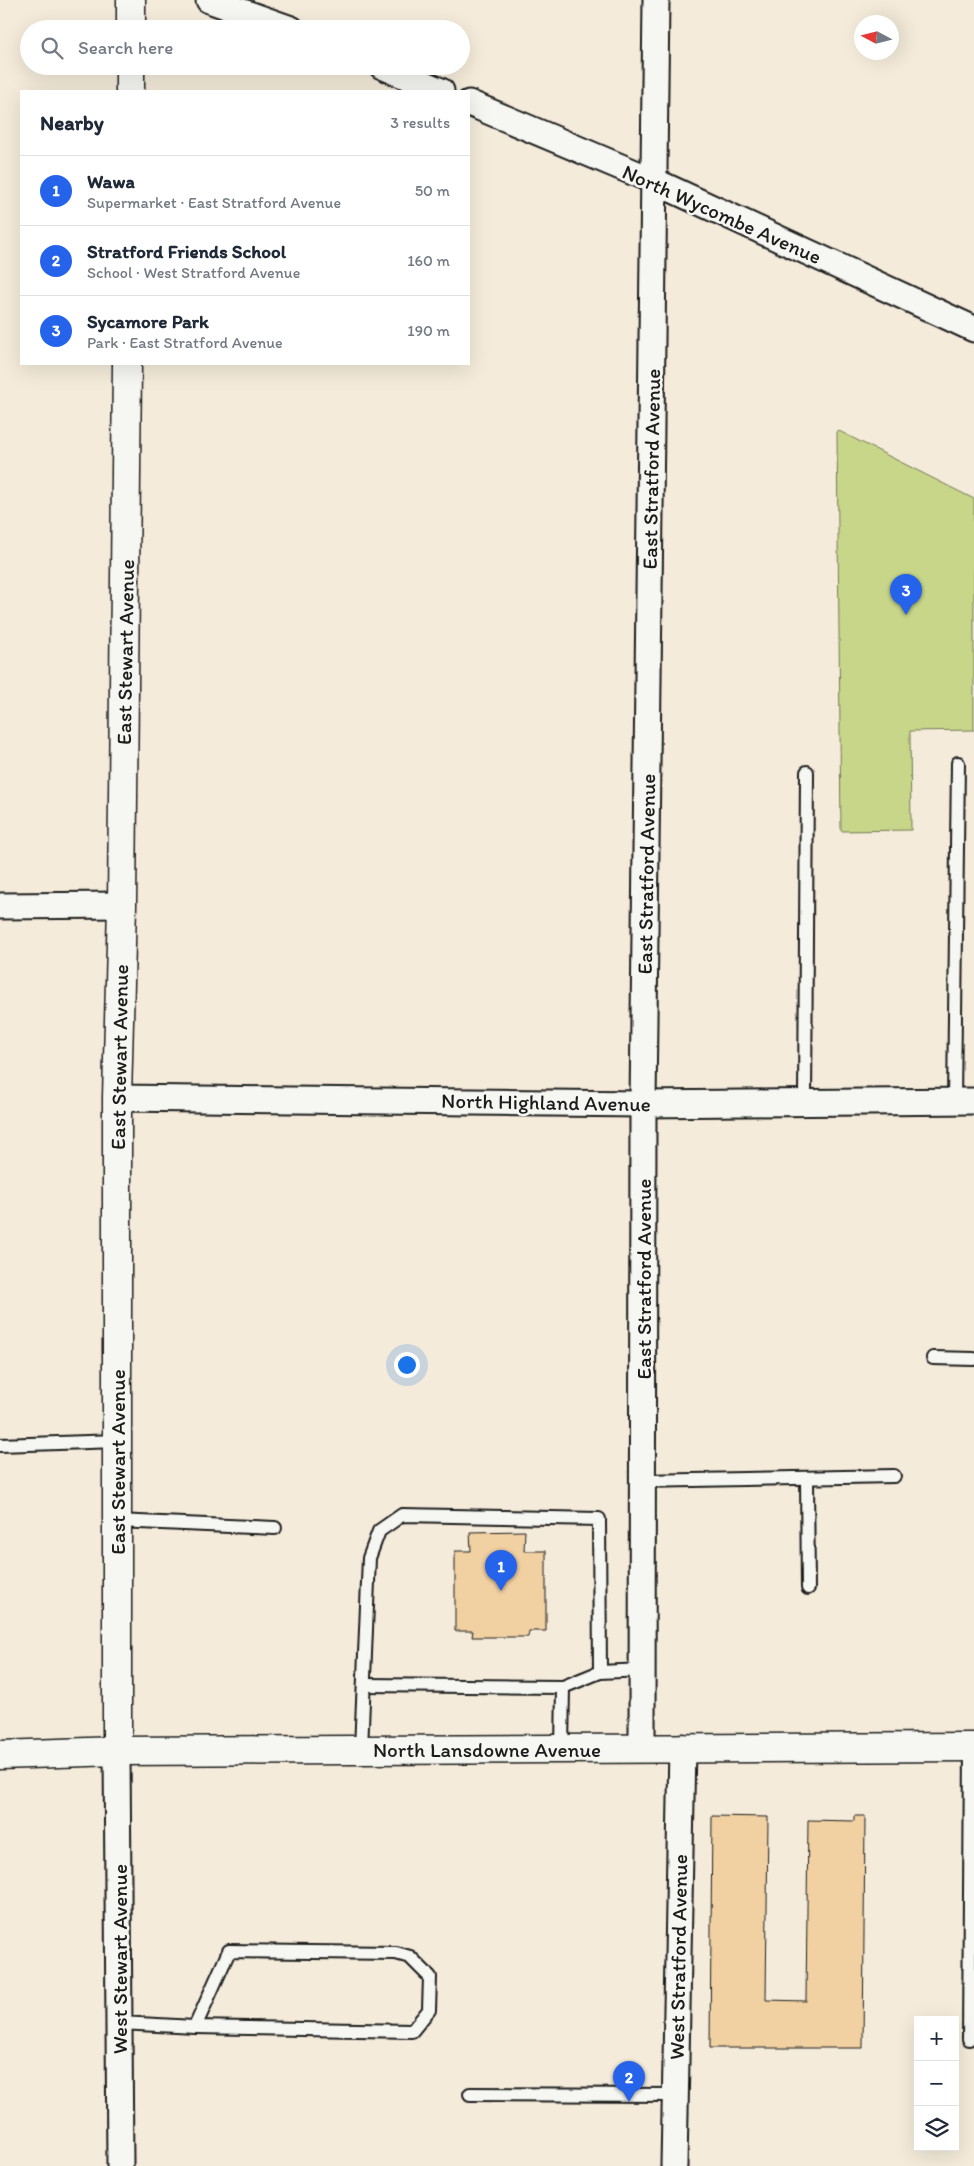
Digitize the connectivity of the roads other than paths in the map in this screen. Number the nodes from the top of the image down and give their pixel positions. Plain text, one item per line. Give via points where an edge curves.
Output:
1 (131, 0) edge
2 (209, 0) edge
3 (656, 0) edge
4 (131, 20) edge
5 (266, 20) edge
6 (130, 75) edge
7 (403, 75) edge
8 (130, 90) edge
9 (439, 90) edge
10 (470, 103) edge
11 (654, 182) junction
12 (974, 329) edge
13 (128, 365) edge
14 (958, 763) dead end
15 (807, 772) dead end
16 (122, 905) junction
17 (0, 906) edge
18 (117, 1098) junction
19 (964, 1101) edge
20 (805, 1102) junction
21 (643, 1104) junction
22 (933, 1358) dead end
23 (974, 1359) edge
24 (117, 1441) junction
25 (0, 1445) edge
26 (894, 1476) dead end
27 (807, 1478) junction
28 (642, 1481) junction
29 (118, 1521) junction
30 (275, 1528) dead end
31 (808, 1588) dead end
32 (643, 1670) junction
33 (600, 1672) junction
34 (364, 1686) junction
35 (563, 1687) junction
36 (682, 1747) junction
37 (972, 1747) edge
38 (562, 1748) junction
39 (642, 1748) junction
40 (361, 1749) junction
41 (117, 1751) junction
42 (0, 1755) edge
43 (120, 2023) junction
44 (195, 2027) junction
45 (969, 2039) dead end
46 (470, 2094) dead end
47 (675, 2095) junction
48 (120, 2166) edge
49 (674, 2166) edge

1 - 4 street
2 - 5 street
3 - 11 street, East Stratford Avenue
6 - 8 street
7 - 9 street
10 - 11 street, North Wycombe Avenue
11 - 12 street, North Wycombe Avenue
11 - 21 street, East Stratford Avenue
13 - 16 street, East Stewart Avenue
14 - 19 lane
15 - 20 lane
16 - 17 street
16 - 18 street, East Stewart Avenue
18 - 21 street, North Highland Avenue
18 - 24 street, East Stewart Avenue
19 - 20 street, North Highland Avenue
20 - 21 street, North Highland Avenue
21 - 28 street, East Stratford Avenue
22 - 23 lane
24 - 25 lane
24 - 29 street, East Stewart Avenue
26 - 27 lane
27 - 28 lane
27 - 31 lane
28 - 32 street, East Stratford Avenue
29 - 30 lane
29 - 41 street, East Stewart Avenue
32 - 33 lane
32 - 39 street, East Stratford Avenue
33 - 34 lane via 599,1519 402,1515 379,1531 369,1558
33 - 35 lane
34 - 35 lane
34 - 40 lane
35 - 38 lane
36 - 37 street, North Lansdowne Avenue
36 - 39 street, North Lansdowne Avenue
36 - 47 street, West Stratford Avenue
37 - 45 lane
38 - 39 street, North Lansdowne Avenue
38 - 40 street, North Lansdowne Avenue
40 - 41 street, North Lansdowne Avenue
41 - 42 street, North Lansdowne Avenue
41 - 43 street, West Stewart Avenue
43 - 44 lane
43 - 48 street, West Stewart Avenue
44 - 44 lane via 412,2031 429,2010 430,1976 410,1957 396,1953 229,1952
46 - 47 lane
47 - 49 street, West Stratford Avenue

